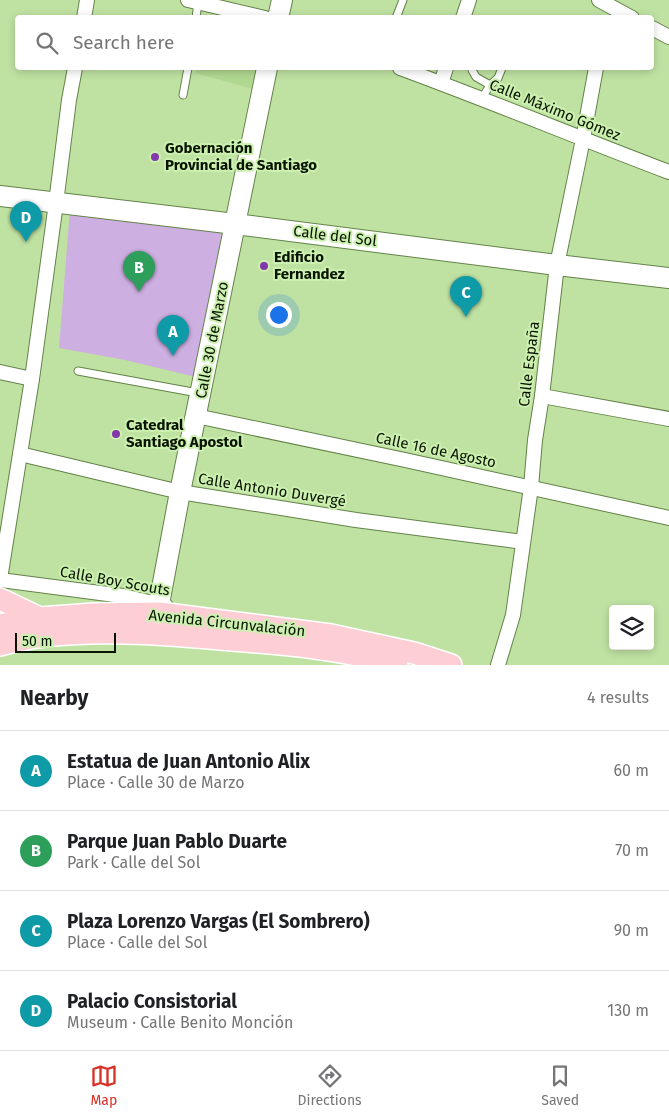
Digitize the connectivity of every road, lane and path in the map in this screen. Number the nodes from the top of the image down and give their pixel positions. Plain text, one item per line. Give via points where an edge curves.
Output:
1 (87, 0) edge
2 (282, 0) edge
3 (403, 0) edge
4 (469, 0) edge
5 (193, 1) edge
6 (606, 6) edge
7 (84, 15) edge
8 (195, 15) edge
9 (251, 15) edge
10 (279, 15) edge
11 (397, 15) edge
12 (464, 15) edge
13 (626, 15) edge
14 (654, 29) edge
15 (669, 37) edge
16 (75, 70) edge
17 (188, 70) edge
18 (267, 70) edge
19 (406, 70) edge
20 (445, 70) edge
21 (472, 70) edge
22 (501, 70) edge
23 (596, 70) edge
24 (441, 82) junction
25 (490, 85) junction
26 (183, 95) dead end
27 (482, 98) junction
28 (583, 139) junction
29 (669, 172) edge
30 (0, 196) edge
31 (56, 203) junction
32 (235, 224) junction
33 (557, 265) junction
34 (669, 278) edge
35 (78, 371) dead end
36 (0, 372) edge
37 (32, 379) junction
38 (201, 394) junction
39 (542, 396) junction
40 (196, 416) junction
41 (669, 419) edge
42 (20, 454) junction
43 (531, 487) junction
44 (180, 492) junction
45 (669, 518) edge
46 (523, 542) junction
47 (0, 579) edge
48 (0, 600) edge
49 (158, 617) junction
50 (3, 622) edge
51 (38, 627) junction
52 (0, 645) edge
53 (397, 665) edge
54 (451, 665) edge
55 (498, 665) edge

1 - 7 street
2 - 10 main road
3 - 11 lane
4 - 12 street
5 - 8 lane
5 - 9 street
6 - 13 street
14 - 15 street
16 - 31 street
17 - 26 lane
18 - 32 main road, Calle 30 de Marzo
19 - 24 street, Calle Máximo Gómez
20 - 24 street
21 - 25 lane via 476,77
22 - 25 lane
23 - 28 street, Calle España
24 - 27 street, Calle Máximo Gómez
25 - 27 lane
27 - 28 street, Calle Máximo Gómez
28 - 29 street, Calle Máximo Gómez
28 - 33 street, Calle España
30 - 31 main road, Calle del Sol
31 - 32 main road, Calle del Sol
31 - 37 street
32 - 33 main road, Calle del Sol
32 - 38 main road, Calle 30 de Marzo
33 - 34 main road, Calle del Sol
33 - 39 street, Calle España
35 - 38 lane
36 - 37 street
37 - 42 street
38 - 40 main road, Calle 30 de Marzo
39 - 41 street
39 - 43 street, Calle España
40 - 43 street, Calle 16 de Agosto
40 - 44 main road, Calle 30 de Marzo
42 - 44 street, Calle Antonio Duvergé
42 - 47 street
43 - 45 street, Calle 16 de Agosto
43 - 46 street, Calle España
44 - 46 street, Calle Antonio Duvergé
44 - 49 main road, Calle 30 de Marzo
46 - 55 street, Calle España via 513,615
47 - 49 street, Calle Boy Scouts via 123,596
48 - 51 main road
49 - 51 main road, Avenida Circunvalación via 95,633
49 - 53 main road, Avenida Circunvalación via 263,642 327,650
49 - 54 main road, Avenida Circunvalación via 222,621 331,635 414,653
50 - 51 main road, Avenida Circunvalación
51 - 52 main road, Avenida Circunvalación

